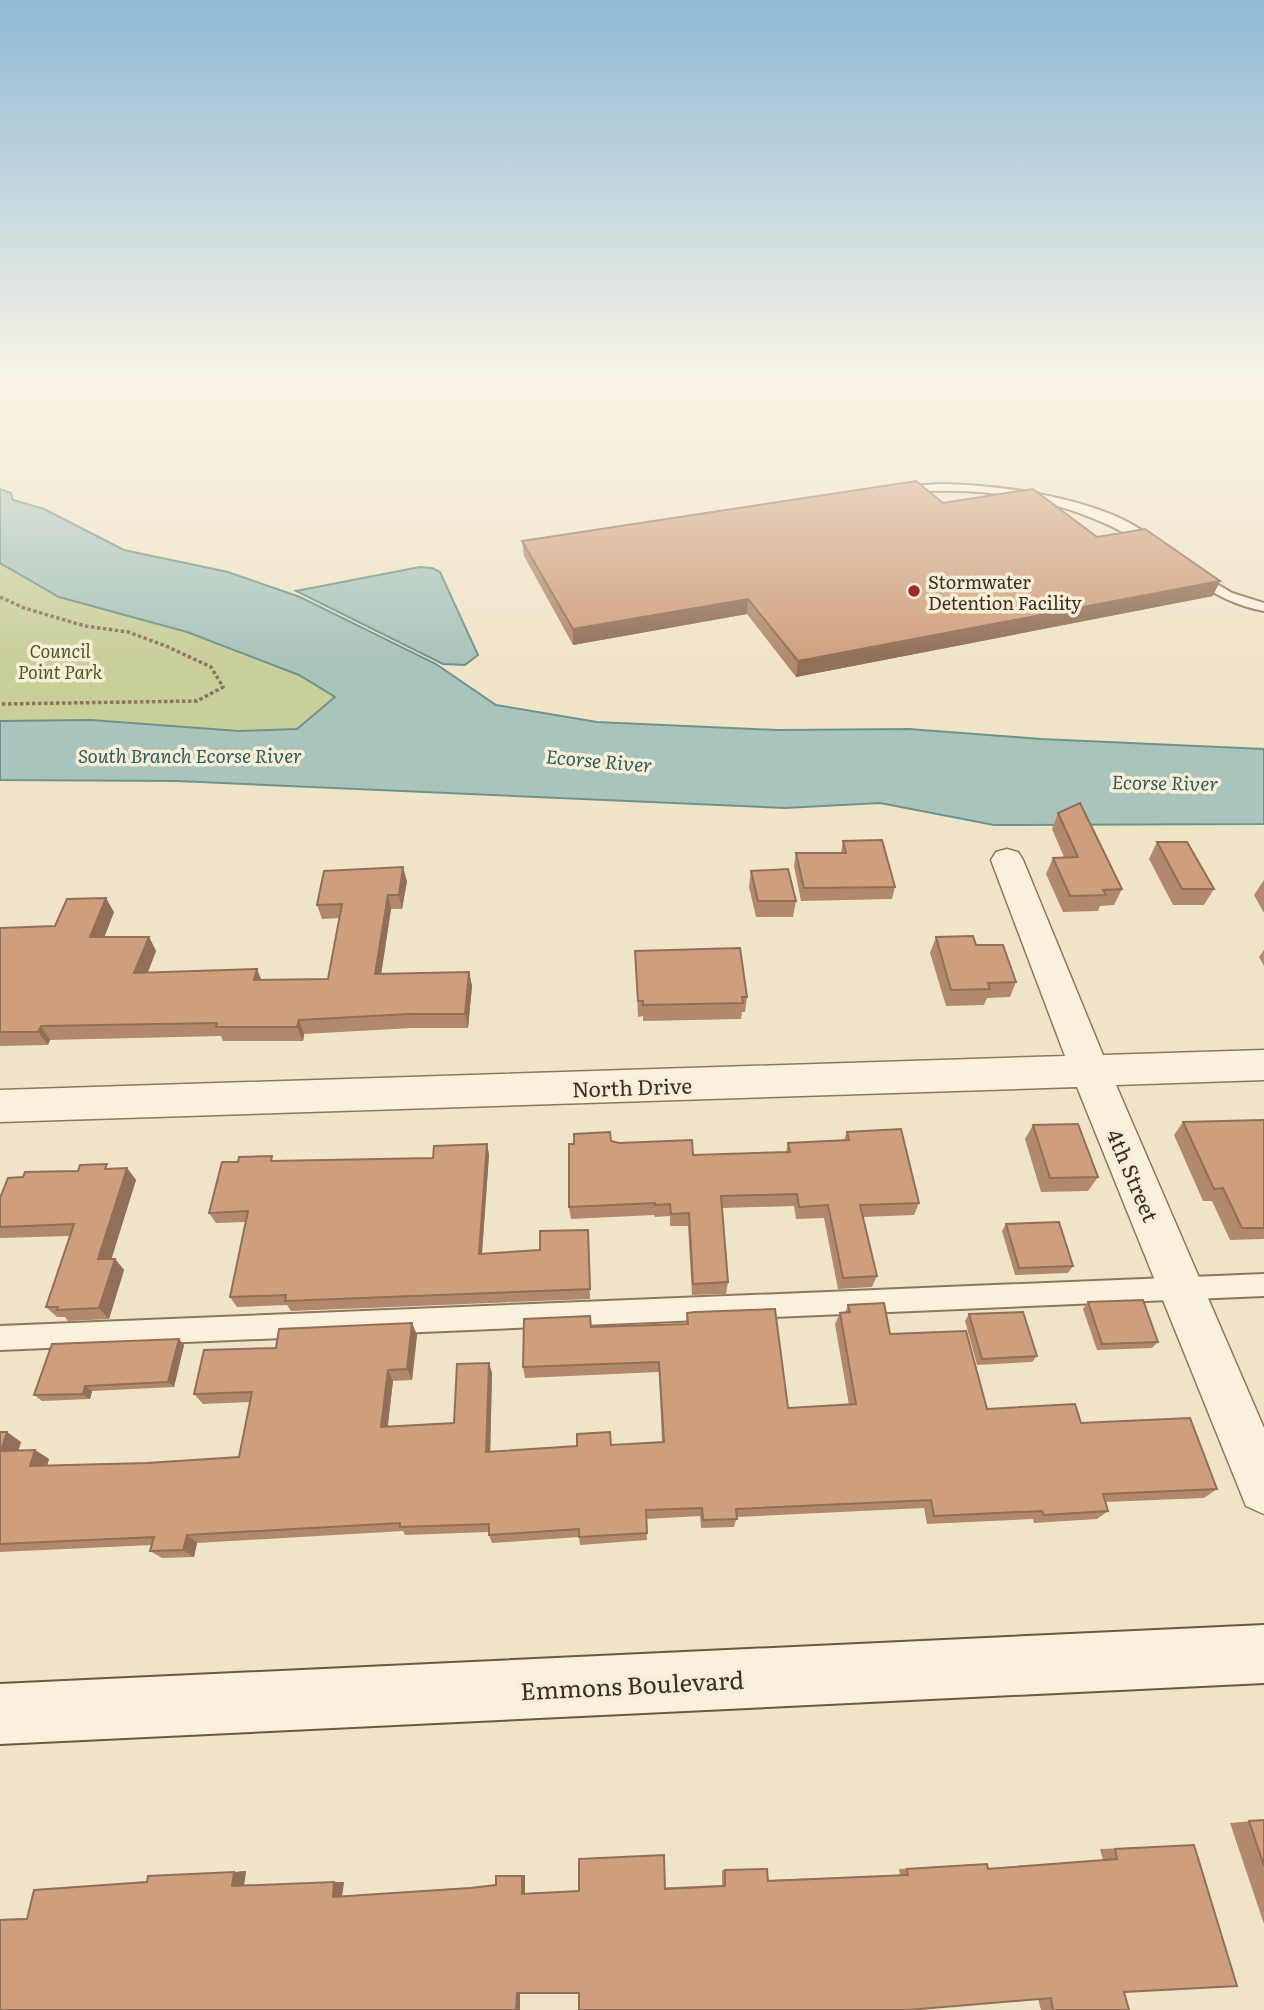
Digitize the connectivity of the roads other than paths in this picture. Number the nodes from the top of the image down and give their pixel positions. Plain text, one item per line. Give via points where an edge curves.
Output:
1 (911, 489) edge
2 (1169, 555) edge
3 (1188, 570) edge
4 (1264, 607) edge
5 (1007, 860) dead end
6 (1264, 1065) edge
7 (1090, 1072) junction
8 (0, 1106) edge
9 (1264, 1285) edge
10 (1182, 1289) junction
11 (0, 1338) edge
12 (1264, 1488) edge
13 (1264, 1654) edge
14 (0, 1714) edge

1 - 2 lane via 961,487 1051,501 1116,523
3 - 4 lane via 1219,593
5 - 7 street, 4th Street
6 - 7 street, North Drive
7 - 8 street, North Drive
7 - 10 street, 4th Street
9 - 10 lane
10 - 11 lane
10 - 12 street, 4th Street
13 - 14 street, Emmons Boulevard

